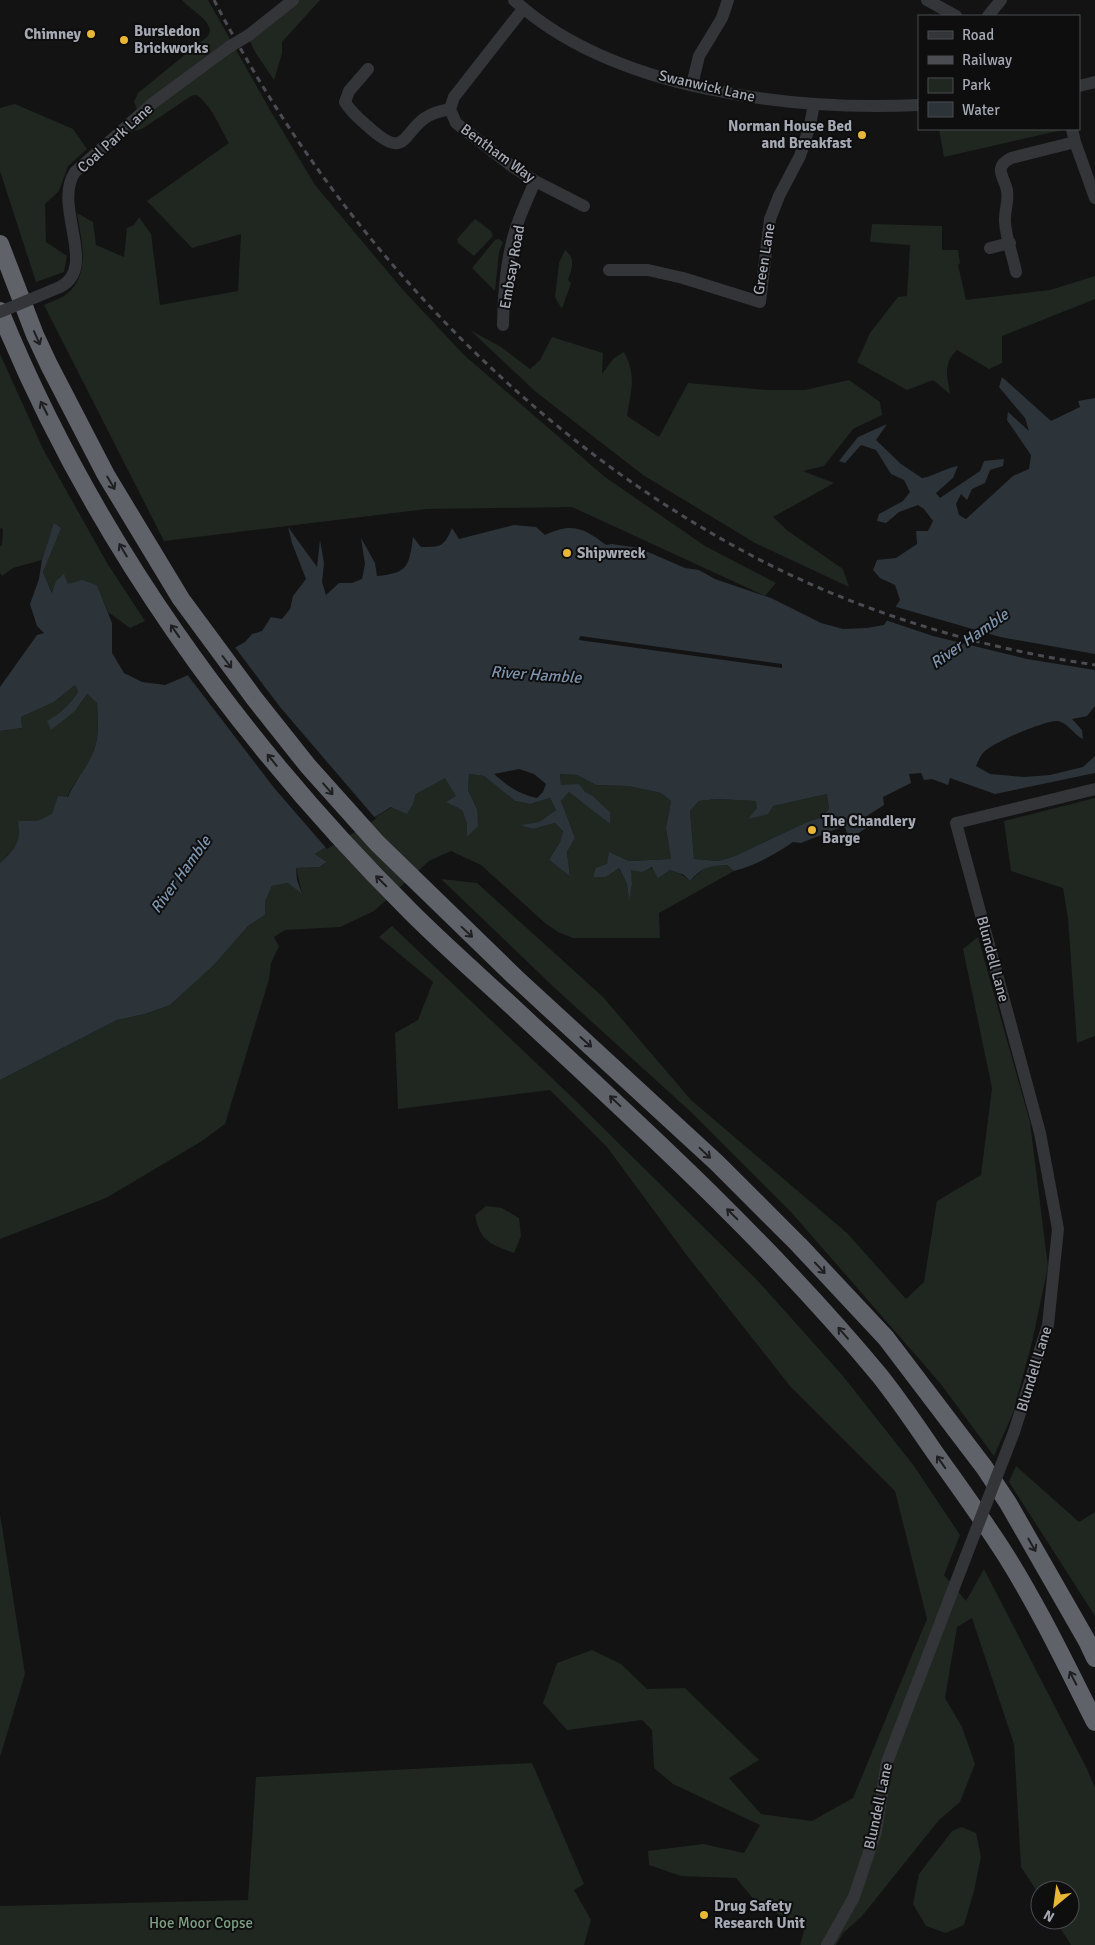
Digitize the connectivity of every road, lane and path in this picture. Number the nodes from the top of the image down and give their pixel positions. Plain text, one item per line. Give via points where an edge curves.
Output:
1 (293, 0) edge
2 (728, 0) edge
3 (927, 0) edge
4 (1001, 0) edge
5 (519, 4) edge
6 (954, 15) edge
7 (989, 15) edge
8 (368, 69) dead end
9 (1095, 82) edge
10 (692, 85) junction
11 (1080, 86) edge
12 (814, 104) junction
13 (918, 105) edge
14 (450, 109) junction
15 (1072, 130) edge
16 (1075, 142) junction
17 (535, 181) junction
18 (1095, 198) edge
19 (584, 206) dead end
20 (1010, 243) junction
21 (0, 244) edge
22 (990, 248) dead end
23 (609, 270) dead end
24 (1016, 272) dead end
25 (0, 312) edge
26 (503, 325) dead end
27 (1095, 789) edge
28 (1095, 1658) edge
29 (1095, 1722) edge
30 (827, 1945) edge

1 - 25 street, Coal Park Lane, bridge via 153,103 75,172 69,183 68,197 77,259 71,276 60,287
2 - 10 street via 722,18 699,56
3 - 6 street
4 - 7 street
5 - 10 street, Swanwick Lane via 574,43 648,73
5 - 14 street, Bentham Way via 454,97
8 - 14 street via 349,91 345,102 351,112 383,139 394,143 406,140 423,119 437,111
9 - 11 street
10 - 12 street, Swanwick Lane
12 - 13 street, Swanwick Lane
12 - 23 street, Green Lane via 800,156 770,219 760,302 686,278 648,270
14 - 17 street, Bentham Way via 456,123
15 - 16 street
16 - 18 street
16 - 20 street via 1011,158 1002,166 1000,173 1007,191 1005,219
17 - 19 street, Bentham Way
17 - 26 street, Embsay Road via 513,240 503,301
20 - 22 street
20 - 24 street
21 -> 28 highway via 49,365 106,475 168,579 211,641 303,759 376,843 717,1163 886,1338 1003,1496
29 -> 25 highway via 1006,1555 878,1374 772,1254 721,1202 415,916 349,849 281,771 215,687 148,592 96,506 63,447
27 - 30 street, Blundell Lane, bridge via 956,823 1040,1133 1058,1229 1048,1325 1014,1432 887,1762 876,1831 854,1897

